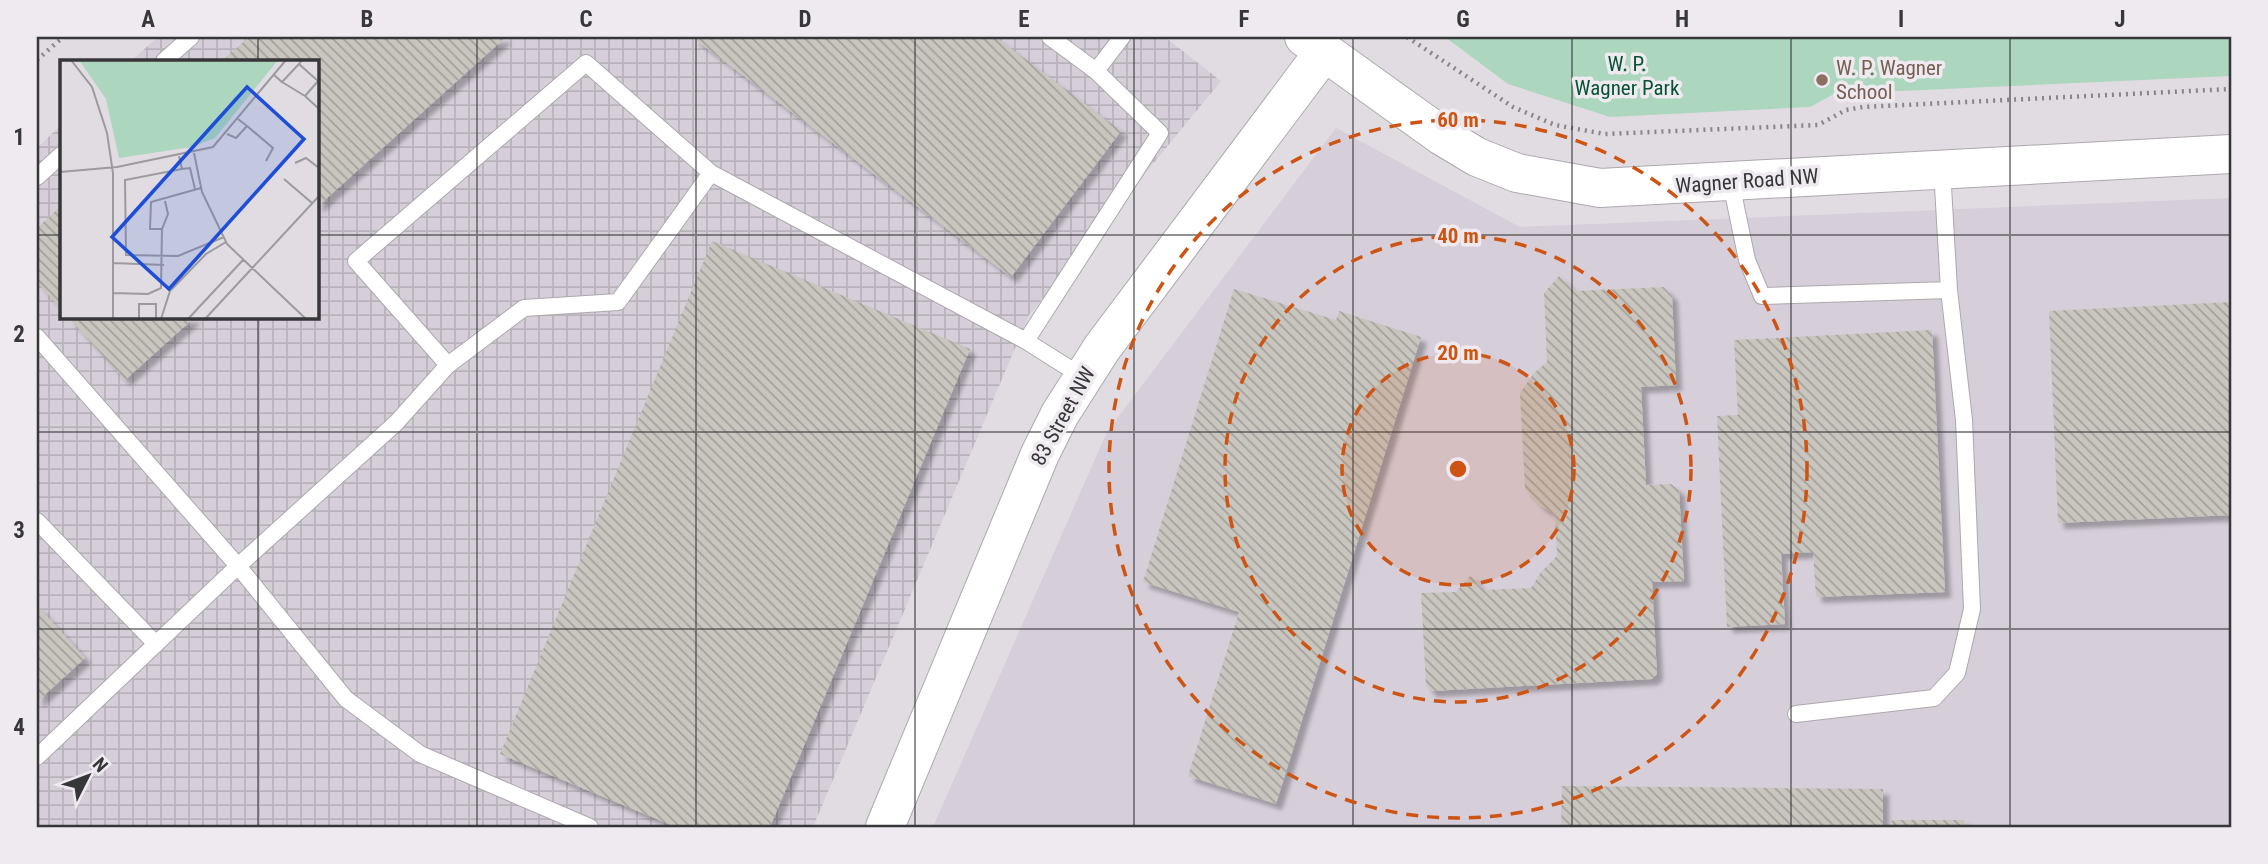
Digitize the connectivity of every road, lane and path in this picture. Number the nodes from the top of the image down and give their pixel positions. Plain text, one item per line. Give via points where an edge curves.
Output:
1 (63, 37) edge
2 (191, 37) edge
3 (1050, 37) edge
4 (1122, 37) edge
5 (1407, 37) edge
6 (1314, 44) edge
7 (37, 60) edge
8 (165, 60) edge
9 (1096, 72) junction
10 (2231, 89) edge
11 (2231, 155) edge
12 (60, 156) edge
13 (1942, 169) junction
14 (711, 173) junction
15 (37, 177) edge
16 (1731, 183) junction
17 (1949, 290) junction
18 (37, 337) edge
19 (1026, 341) junction
20 (449, 365) junction
21 (1083, 377) junction
22 (37, 521) edge
23 (238, 566) junction
24 (156, 644) junction
25 (1796, 714) dead end
26 (37, 757) edge
27 (590, 827) edge
28 (885, 827) edge

1 - 7 path
2 - 8 lane
3 - 9 lane
4 - 9 lane
5 - 10 path via 1532,117 1605,134 1818,125 1846,110 1863,107
6 - 16 street, Wagner Road NW via 1442,136 1517,173 1600,188
6 - 21 street, 83 Street NW
9 - 19 lane via 1160,133
11 - 13 street, Wagner Road NW
12 - 15 lane
13 - 16 street, Wagner Road NW
13 - 17 lane
14 - 19 lane
14 - 20 lane via 618,302 524,309
14 - 20 lane via 586,63 356,261
16 - 17 lane via 1747,260 1762,296
17 - 25 lane via 1964,420 1972,609 1956,673 1934,698
18 - 23 lane
19 - 21 lane
20 - 23 lane via 396,422
21 - 28 street, 83 Street NW via 1040,454
22 - 24 lane
23 - 24 lane
23 - 27 lane via 346,699 421,754
24 - 26 lane

